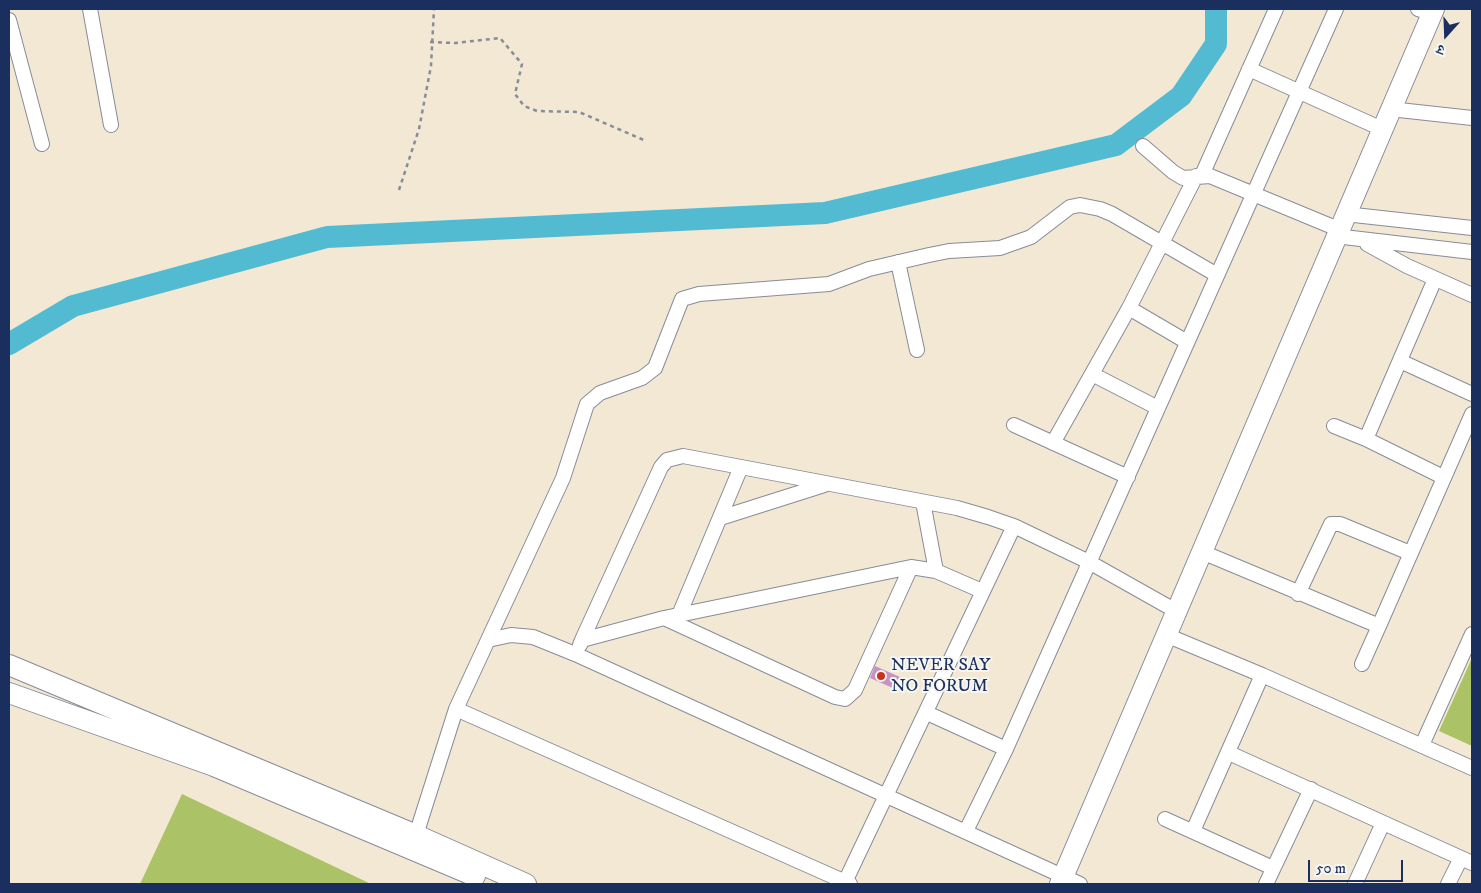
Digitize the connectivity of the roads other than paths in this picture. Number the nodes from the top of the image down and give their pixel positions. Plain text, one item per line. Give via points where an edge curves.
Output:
1 (90, 9) edge
2 (1276, 9) edge
3 (1336, 9) edge
4 (1428, 10) edge
5 (9, 20) edge
6 (1249, 69) junction
7 (1300, 91) junction
8 (1390, 109) junction
9 (1472, 118) edge
10 (111, 125) dead end
11 (1382, 129) junction
12 (42, 144) dead end
13 (1143, 146) dead end
14 (1199, 176) junction
15 (1253, 194) junction
16 (1340, 226) junction
17 (1472, 228) edge
18 (1361, 241) junction
19 (1162, 243) junction
20 (1472, 252) edge
21 (898, 262) junction
22 (1217, 275) junction
23 (1435, 279) junction
24 (1472, 295) edge
25 (1129, 308) junction
26 (1187, 342) junction
27 (917, 350) dead end
28 (1400, 361) junction
29 (1092, 374) junction
30 (1472, 394) edge
31 (1158, 408) junction
32 (1472, 414) edge
33 (1014, 426) dead end
34 (1334, 426) dead end
35 (1366, 439) junction
36 (1053, 443) junction
37 (741, 467) junction
38 (1128, 477) junction
39 (1443, 477) junction
40 (828, 484) junction
41 (923, 502) junction
42 (720, 518) junction
43 (1014, 526) junction
44 (1202, 552) junction
45 (1410, 553) junction
46 (1089, 562) junction
47 (911, 567) junction
48 (936, 571) junction
49 (982, 591) junction
50 (1298, 594) junction
51 (1176, 611) junction
52 (679, 615) junction
53 (664, 618) junction
54 (1379, 626) junction
55 (1472, 634) edge
56 (1166, 635) junction
57 (488, 640) junction
58 (582, 640) junction
59 (575, 654) junction
60 (1362, 664) dead end
61 (9, 665) edge
62 (1262, 675) junction
63 (9, 693) edge
64 (456, 709) junction
65 (927, 714) junction
66 (1422, 745) junction
67 (1006, 749) junction
68 (1229, 753) junction
69 (1472, 768) edge
70 (1311, 789) junction
71 (886, 794) junction
72 (1165, 819) dead end
73 (1383, 823) junction
74 (1193, 831) junction
75 (966, 832) junction
76 (416, 835) junction
77 (1466, 861) edge
78 (1273, 868) junction
79 (1068, 882) edge
80 (847, 883) edge
81 (492, 884) edge
82 (526, 884) edge
83 (1266, 884) edge
84 (1356, 884) edge
85 (1448, 884) edge

1 - 10 street
2 - 6 street
3 - 7 street
4 - 8 main road
5 - 12 street
6 - 7 street
6 - 14 street
7 - 11 street
7 - 15 street
8 - 9 street
8 - 11 main road
11 - 16 main road
13 - 14 street via 1183,178
14 - 15 street via 1210,176
14 - 19 street
15 - 16 street
15 - 22 street
16 - 17 street
16 - 18 street
16 - 44 main road
18 - 20 street
18 - 23 street
19 - 21 street via 1112,214 1080,205 1070,207 1031,237 1000,248 949,251
19 - 22 street
19 - 25 street
21 - 27 street
21 - 57 street via 830,284 699,294 682,299 655,368 642,378 600,393 587,404 563,478
22 - 26 street
23 - 24 street
23 - 28 street
25 - 26 street
25 - 29 street
26 - 31 street
28 - 30 street
28 - 35 street
29 - 31 street
29 - 36 street
31 - 38 street
32 - 39 street
33 - 36 street
34 - 35 street
35 - 39 street
36 - 38 street
37 - 40 street
37 - 42 street
37 - 58 street via 683,456 666,460
38 - 46 street
39 - 45 street
40 - 41 street
40 - 42 street
41 - 43 street via 965,510
41 - 48 street
42 - 52 street
43 - 46 street
43 - 49 street
44 - 50 street
44 - 51 main road
45 - 50 street via 1340,524 1331,524
45 - 54 street
46 - 51 street
46 - 67 street
47 - 48 street
47 - 52 street
47 - 53 street via 856,690 845,700
48 - 49 street
49 - 65 street
50 - 54 street
51 - 56 main road
52 - 53 street
53 - 58 street
54 - 60 street
55 - 66 street
56 - 62 street
56 - 79 main road
57 - 59 street via 511,635 533,637
57 - 64 street
58 - 59 street
59 - 71 street
61 - 76 main road
62 - 66 street
62 - 68 street
63 - 81 main road via 214,766
64 - 76 street
64 - 80 street
65 - 67 street
65 - 71 street
66 - 69 street
67 - 75 street
68 - 70 street
68 - 74 street
70 - 73 street
70 - 78 street
71 - 75 street
71 - 80 street
72 - 74 street
73 - 77 street
73 - 84 street
74 - 78 street
75 - 79 street
76 - 82 main road
77 - 85 street
78 - 83 street

